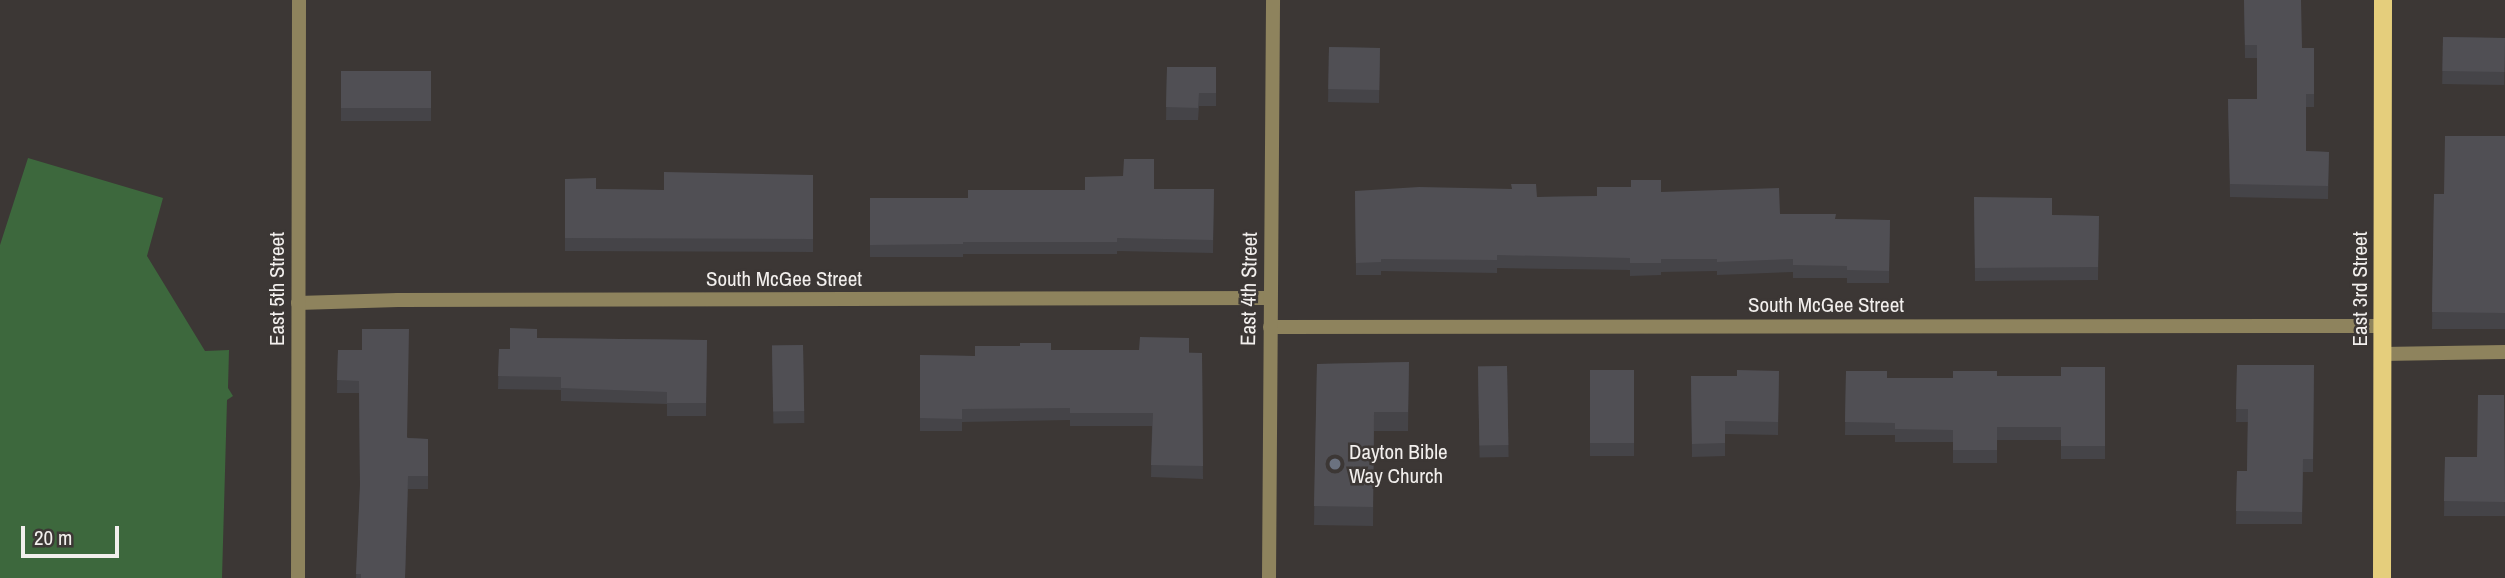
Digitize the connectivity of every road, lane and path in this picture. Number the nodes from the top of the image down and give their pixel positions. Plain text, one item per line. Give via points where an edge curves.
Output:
1 (299, 0) edge
2 (1273, 0) edge
3 (2383, 0) edge
4 (1270, 298) junction
5 (298, 303) junction
6 (2382, 326) junction
7 (1270, 327) junction
8 (2505, 352) edge
9 (2382, 354) junction
10 (298, 578) edge
11 (1269, 578) edge
12 (2382, 578) edge

1 - 5 street, East 5th Street
2 - 4 street, East 4th Street
3 - 6 main road, East 3rd Street
4 - 5 street, South McGee Street
4 - 7 street, East 4th Street
5 - 10 street, East 5th Street
6 - 7 street, South McGee Street
6 - 9 main road, East 3rd Street
7 - 11 street, East 4th Street
8 - 9 street
9 - 12 main road, East 3rd Street

